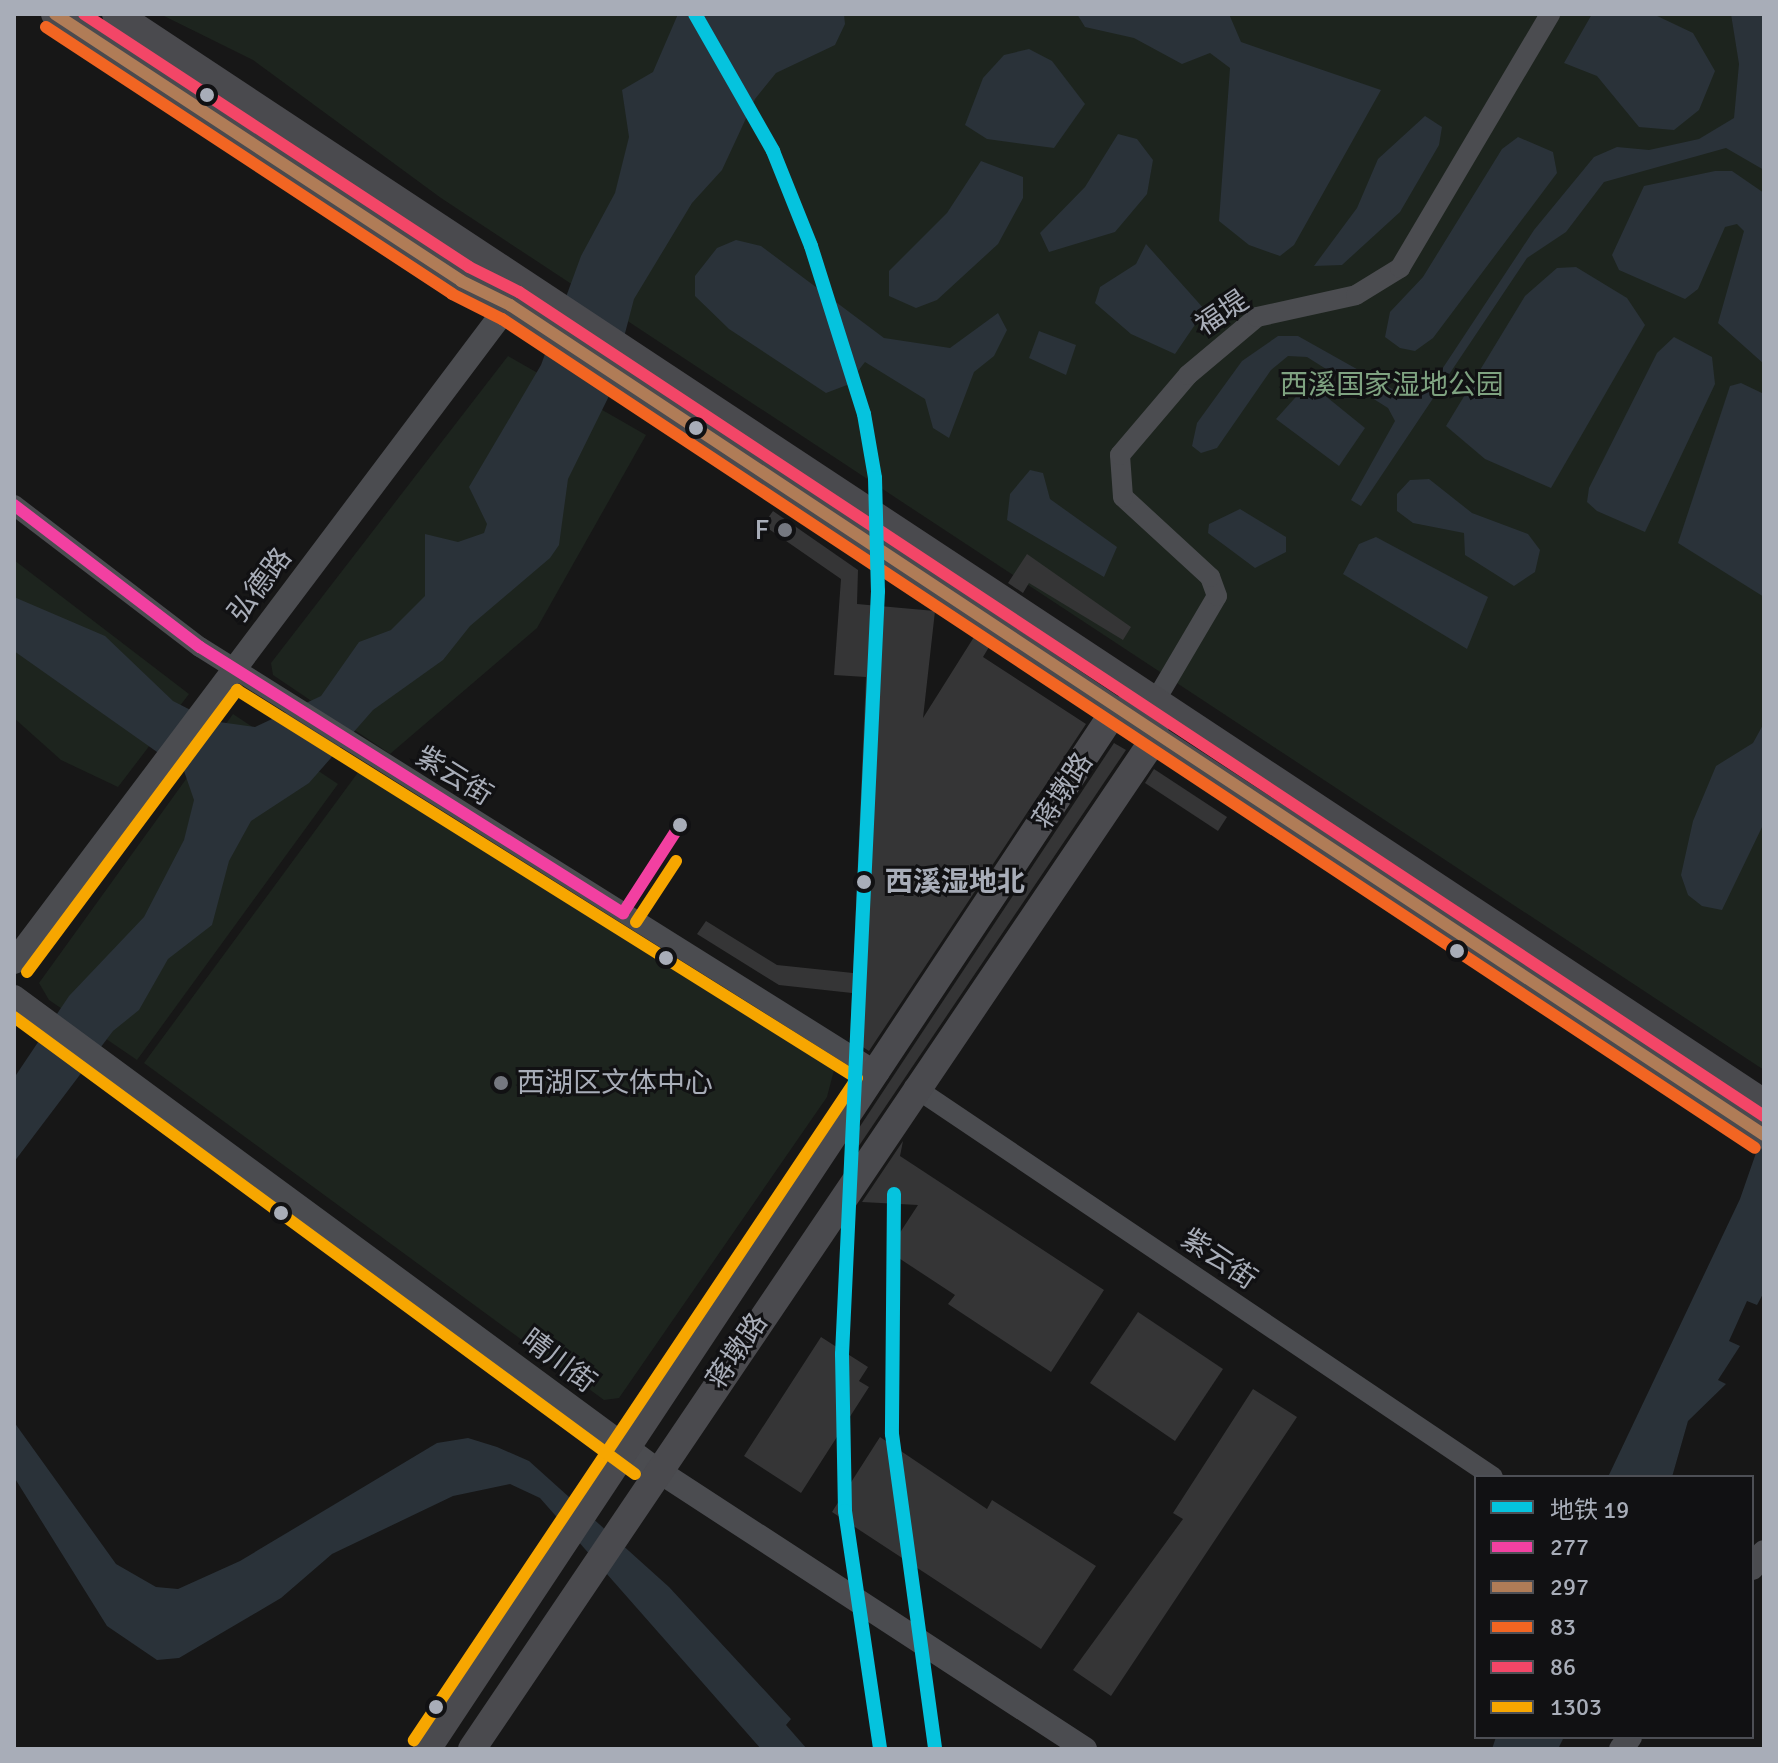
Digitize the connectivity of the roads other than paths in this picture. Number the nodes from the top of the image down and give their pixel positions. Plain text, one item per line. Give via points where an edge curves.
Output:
1 (55, 14) edge
2 (116, 14) edge
3 (1550, 14) edge
4 (517, 294) junction
5 (634, 372) junction
6 (14, 505) edge
7 (233, 669) junction
8 (1154, 703) junction
9 (1114, 712) junction
10 (1155, 738) junction
11 (14, 962) edge
12 (23, 1004) edge
13 (879, 1073) junction
14 (914, 1087) junction
15 (1761, 1117) edge
16 (628, 1450) junction
17 (657, 1470) junction
18 (1490, 1475) edge
19 (480, 1747) edge
20 (427, 1749) edge
21 (1085, 1749) edge

1 - 4 main road via 461,281
2 - 4 main road
3 - 8 street, 福堤 via 1400,268 1356,295 1257,317 1188,375 1120,455 1123,497 1210,577 1217,596
4 - 5 main road
4 - 7 street, 弘德路
5 - 8 main road
5 - 9 main road
6 - 7 street, 紫云街
7 - 11 street, 弘德路
7 - 13 street, 紫云街
8 - 9 main road
8 - 10 main road
8 - 15 main road
9 - 10 main road
9 - 13 main road, 蒋墩路
10 - 14 main road, 蒋墩路
10 - 15 main road
12 - 16 street, 晴川街
13 - 16 main road, 蒋墩路
14 - 17 main road, 蒋墩路
14 - 18 street, 紫云街
16 - 17 street, 晴川街
16 - 20 main road, 蒋墩路
17 - 19 main road, 蒋墩路
17 - 21 street, 晴川街

